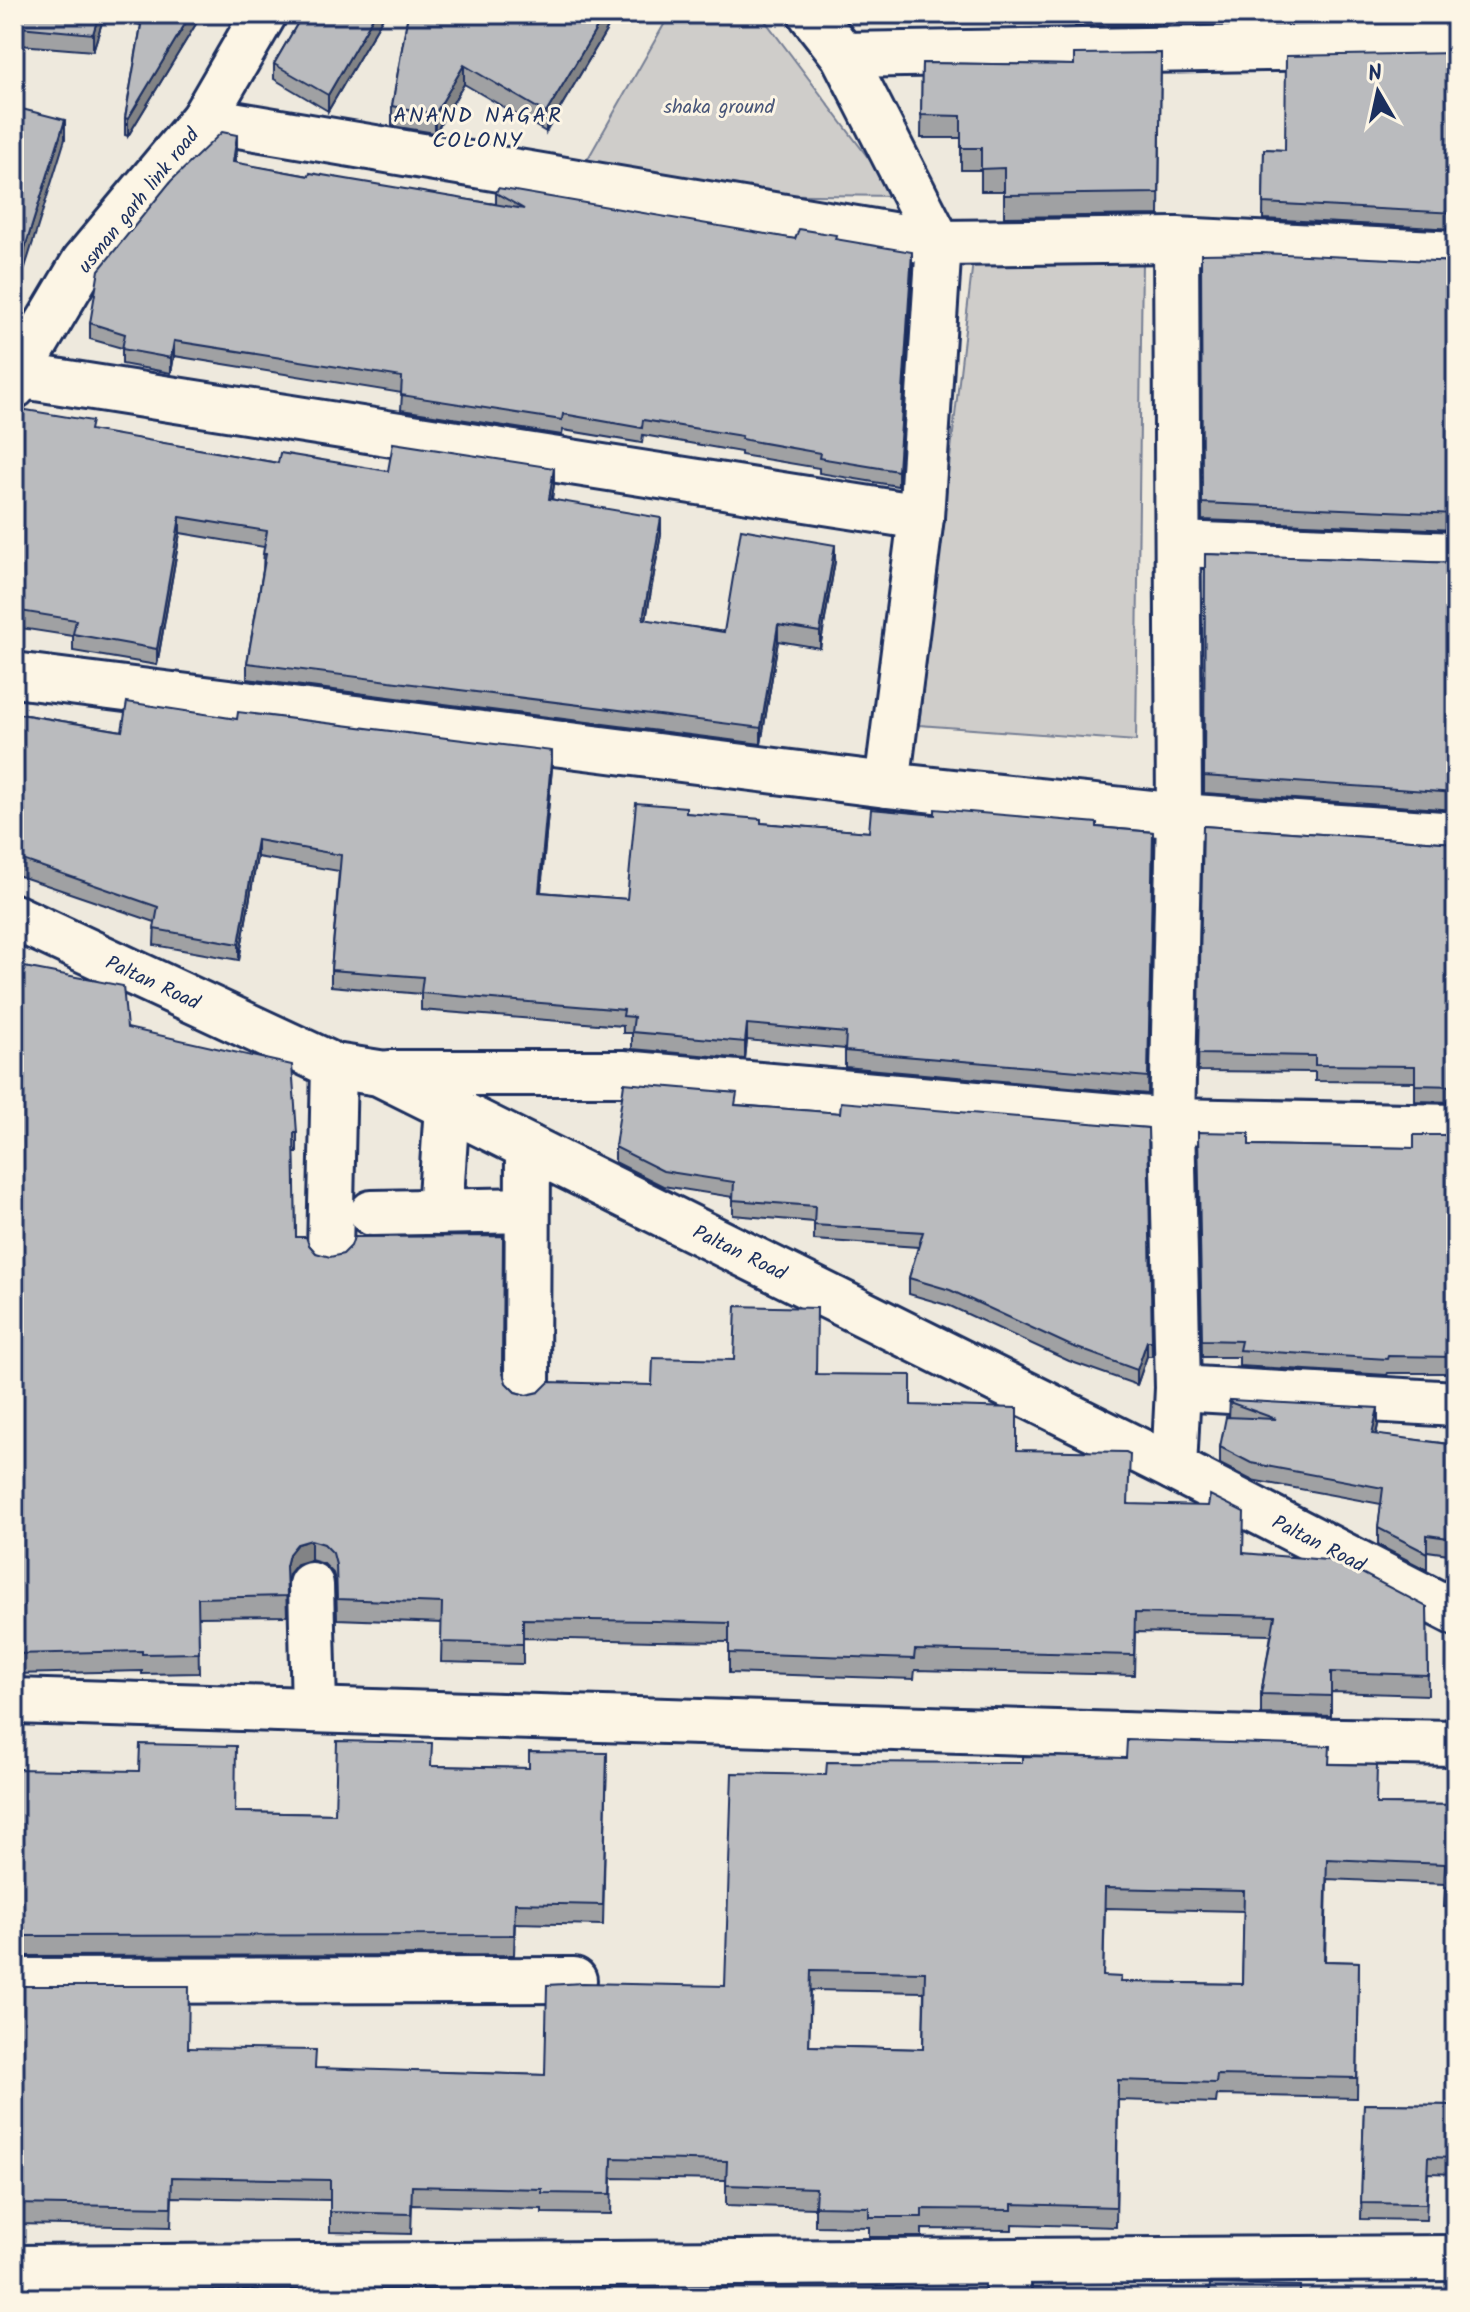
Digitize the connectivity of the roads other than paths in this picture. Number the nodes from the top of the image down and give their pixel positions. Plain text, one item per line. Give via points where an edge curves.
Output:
1 (264, 14) edge
2 (811, 14) edge
3 (1456, 45) edge
4 (843, 55) junction
5 (203, 119) junction
6 (1176, 240) junction
7 (939, 243) junction
8 (1456, 254) edge
9 (15, 380) edge
10 (921, 517) junction
11 (1178, 544) junction
12 (1456, 555) edge
13 (14, 675) edge
14 (887, 785) junction
15 (1179, 816) junction
16 (1456, 835) edge
17 (14, 917) edge
18 (334, 1066) junction
19 (379, 1073) junction
20 (447, 1106) junction
21 (1172, 1121) junction
22 (1456, 1127) edge
23 (528, 1147) junction
24 (527, 1210) junction
25 (440, 1212) junction
26 (372, 1213) dead end
27 (330, 1252) dead end
28 (1178, 1388) junction
29 (527, 1390) dead end
30 (1456, 1404) edge
31 (1174, 1468) junction
32 (311, 1585) dead end
33 (1456, 1613) edge
34 (14, 1701) edge
35 (314, 1709) junction
36 (1456, 1743) edge
37 (574, 1980) edge
38 (14, 1981) edge
39 (1456, 2258) edge
40 (14, 2268) edge
41 (1008, 2280) edge

1 - 5 street, usman garh link road
2 - 4 street
3 - 4 street
4 - 7 street
5 - 7 street
5 - 9 street, usman garh link road via 84,262
6 - 7 street
6 - 8 street
6 - 11 street
7 - 10 street
9 - 10 street
10 - 14 street
11 - 12 street
11 - 15 street
13 - 14 street
14 - 15 street
15 - 16 street
15 - 21 street
17 - 18 street, Paltan Road
18 - 19 street, Paltan Road
18 - 27 street
19 - 20 street, Paltan Road
19 - 21 street via 623,1073
20 - 23 street, Paltan Road
20 - 25 street
21 - 22 street
21 - 28 street
23 - 24 street
23 - 31 street, Paltan Road
24 - 25 street
24 - 29 street
25 - 26 street
28 - 30 street
28 - 31 street
31 - 33 street, Paltan Road
32 - 35 street
34 - 35 street
35 - 36 street
37 - 38 street
39 - 41 street
40 - 41 street

